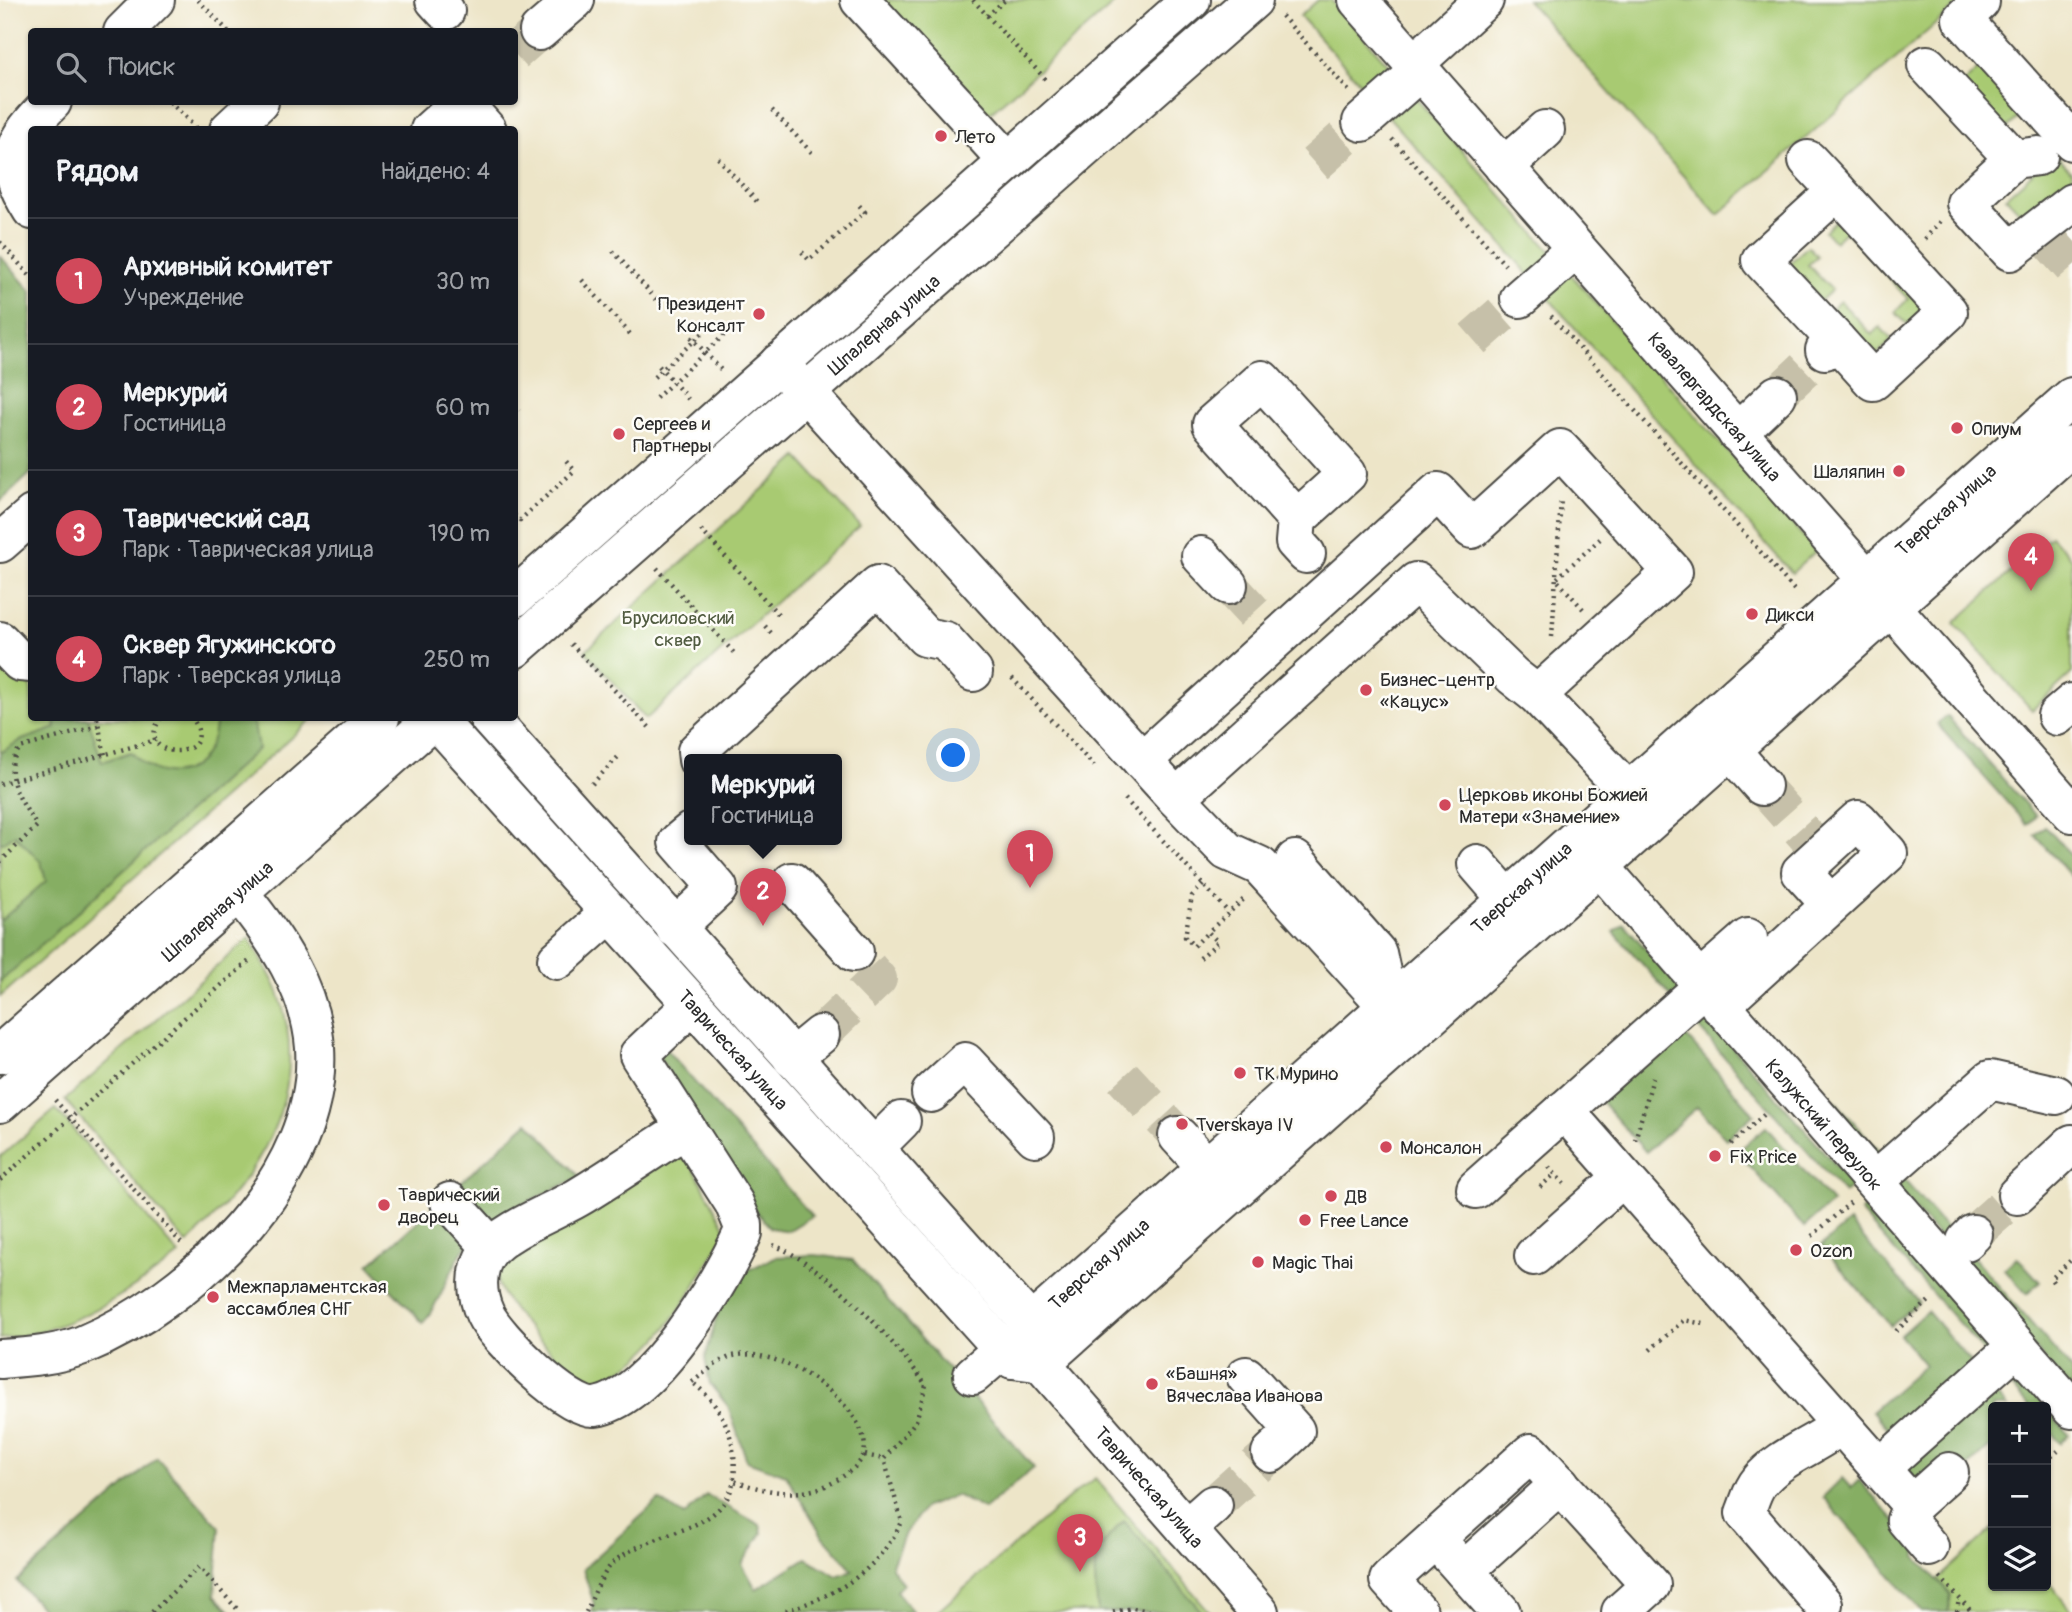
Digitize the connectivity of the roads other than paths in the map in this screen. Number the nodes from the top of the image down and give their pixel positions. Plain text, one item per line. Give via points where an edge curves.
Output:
1 (155, 0) edge
2 (575, 0) edge
3 (860, 0) edge
4 (1191, 0) edge
5 (1253, 0) edge
6 (1358, 0) edge
7 (1483, 0) edge
8 (1980, 2) dead end
9 (127, 28) edge
10 (539, 32) tunnel mouth
11 (1927, 65) dead end
12 (1417, 67) junction
13 (49, 105) edge
14 (256, 105) edge
15 (458, 105) edge
16 (464, 105) edge
17 (1362, 122) tunnel mouth
18 (28, 126) edge
19 (28, 126) edge
20 (233, 126) edge
21 (434, 126) edge
22 (483, 126) edge
23 (1545, 130) dead end
24 (2042, 152) edge
25 (1808, 160) dead end
26 (1008, 161) junction
27 (1504, 167) junction
28 (1837, 191) junction
29 (2072, 203) edge
30 (26, 204) edge
31 (1576, 249) junction
32 (1520, 298) tunnel mouth
33 (779, 363) junction
34 (806, 394) junction
35 (1777, 395) tunnel mouth
36 (2072, 397) edge
37 (1737, 433) junction
38 (2072, 446) edge
39 (28, 518) edge
40 (0, 543) edge
41 (1201, 556) dead end
42 (1228, 585) tunnel mouth
43 (518, 594) edge
44 (1878, 594) junction
45 (0, 641) edge
46 (518, 646) edge
47 (28, 663) edge
48 (973, 672) dead end
49 (1543, 689) junction
50 (377, 721) edge
51 (432, 721) edge
52 (438, 721) edge
53 (492, 721) edge
54 (1718, 737) junction
55 (697, 754) edge
56 (1142, 761) junction
57 (1762, 786) tunnel mouth
58 (1176, 798) junction
59 (1641, 805) junction
60 (2072, 813) edge
61 (684, 836) edge
62 (1588, 853) junction
63 (1477, 864) dead end
64 (792, 882) dead end
65 (239, 893) junction
66 (1508, 900) junction
67 (1831, 905) junction
68 (609, 914) junction
69 (675, 928) junction
70 (1748, 938) dead end
71 (854, 952) tunnel mouth
72 (557, 960) dead end
73 (1707, 992) junction
74 (692, 1005) junction
75 (1400, 1019) junction
76 (0, 1054) edge
77 (931, 1093) dead end
78 (2056, 1096) dead end
79 (0, 1103) edge
80 (1564, 1110) junction
81 (901, 1121) dead end
82 (685, 1129) junction
83 (1178, 1136) tunnel mouth
84 (1035, 1137) dead end
85 (2072, 1144) edge
86 (874, 1148) junction
87 (1623, 1177) junction
88 (1220, 1180) junction
89 (1875, 1181) junction
90 (1476, 1189) dead end
91 (2017, 1195) tunnel mouth
92 (450, 1202) dead end
93 (491, 1247) junction
94 (1534, 1256) dead end
95 (2017, 1346) junction
96 (1022, 1349) junction
97 (0, 1359) edge
98 (972, 1376) dead end
99 (1246, 1376) dead end
100 (2072, 1409) edge
101 (1841, 1425) junction
102 (1271, 1453) tunnel mouth
103 (1880, 1468) junction
104 (1949, 1472) dead end
105 (1560, 1484) junction
106 (1912, 1505) junction
107 (1435, 1538) junction
108 (1929, 1547) road end
109 (1464, 1571) junction
110 (1823, 1604) dead end
111 (1259, 1612) edge
112 (1418, 1612) edge
113 (1501, 1612) edge
114 (1621, 1612) edge

1 - 9 street
2 - 10 street
3 - 26 street
4 - 26 street, Шпалерная улица
5 - 34 street, Шпалерная улица
6 - 12 street, Кавалергардская улица
7 - 12 street
8 - 24 street via 1962,19
11 - 24 street
12 - 17 street
12 - 27 street, Кавалергардская улица
13 - 18 street
14 - 20 street
15 - 21 street
16 - 22 street
19 - 30 street via 6,155 8,177
23 - 27 street
24 - 29 street via 1966,203 2010,251 2044,236
25 - 28 street
26 - 33 street, Шпалерная улица
27 - 31 street, Кавалергардская улица
28 - 28 street via 1762,260 1830,345 1873,381 1948,312
31 - 32 street
31 - 37 street, Кавалергардская улица
33 - 34 street
33 - 43 street, Шпалерная улица
34 - 46 street, Шпалерная улица
34 - 56 street
35 - 37 street
36 - 44 street, Тверская улица
37 - 44 street, Кавалергардская улица
38 - 44 street, Тверская улица
39 - 40 street
41 - 42 street
44 - 54 street, Тверская улица
44 - 60 street, Кавалергардская улица
45 - 47 street via 20,662
48 - 55 street via 946,641 925,637 878,585
49 - 56 street via 1673,572 1560,449 1472,529 1438,492 1317,560 1272,633
49 - 58 street via 1513,676 1416,582
49 - 59 street
50 - 76 street, Шпалерная улица
51 - 65 street, Шпалерная улица
52 - 68 street, Таврическая улица
53 - 69 street, Таврическая улица
54 - 57 street
54 - 59 street, Тверская улица
56 - 58 street
58 - 75 street via 1227,851 1260,866 1282,868 1377,953
59 - 62 street, Тверская улица
61 - 69 street via 678,842 718,888
62 - 66 street, Тверская улица
62 - 73 street, Калужский переулок
62 - 75 street, Тверская улица
63 - 66 street
64 - 71 street
65 - 79 street, Шпалерная улица
65 - 97 street via 290,964 315,1046 314,1091 302,1130 280,1174 251,1220 169,1297 91,1341 42,1356
66 - 75 street, Тверская улица
67 - 67 street via 1801,872 1816,847 1858,820 1888,853
67 - 73 street
68 - 72 street
68 - 74 street, Таврическая улица
69 - 86 street, Таврическая улица via 806,1046
70 - 73 street
73 - 80 street via 1649,1035
73 - 89 street, Калужский переулок
74 - 82 street via 639,1055
74 - 96 street, Таврическая улица
75 - 88 street, Тверская улица
77 - 84 street via 965,1062
78 - 89 street via 1990,1080
80 - 87 street
80 - 90 street
81 - 86 street
82 - 93 street
82 - 93 street via 734,1203 743,1233 709,1300 660,1360 618,1401 593,1408 561,1395 485,1316 478,1272
83 - 88 street
85 - 91 street
86 - 96 street, Таврическая улица
87 - 94 street
87 - 101 street
88 - 96 street, Тверская улица
89 - 95 street, Калужский переулок
92 - 93 street
95 - 100 street, Калужский переулок
95 - 103 street
96 - 98 street, Тверская улица
96 - 111 street, Таврическая улица via 1200,1517
99 - 102 street via 1295,1431
101 - 103 street
101 - 110 street via 1823,1440 1786,1457 1757,1484 1745,1513
103 - 106 street
104 - 106 street
105 - 107 street via 1531,1452
105 - 109 street
105 - 114 street via 1651,1585
106 - 108 street via 1906,1520
107 - 109 street
107 - 112 street via 1389,1580
109 - 113 street

